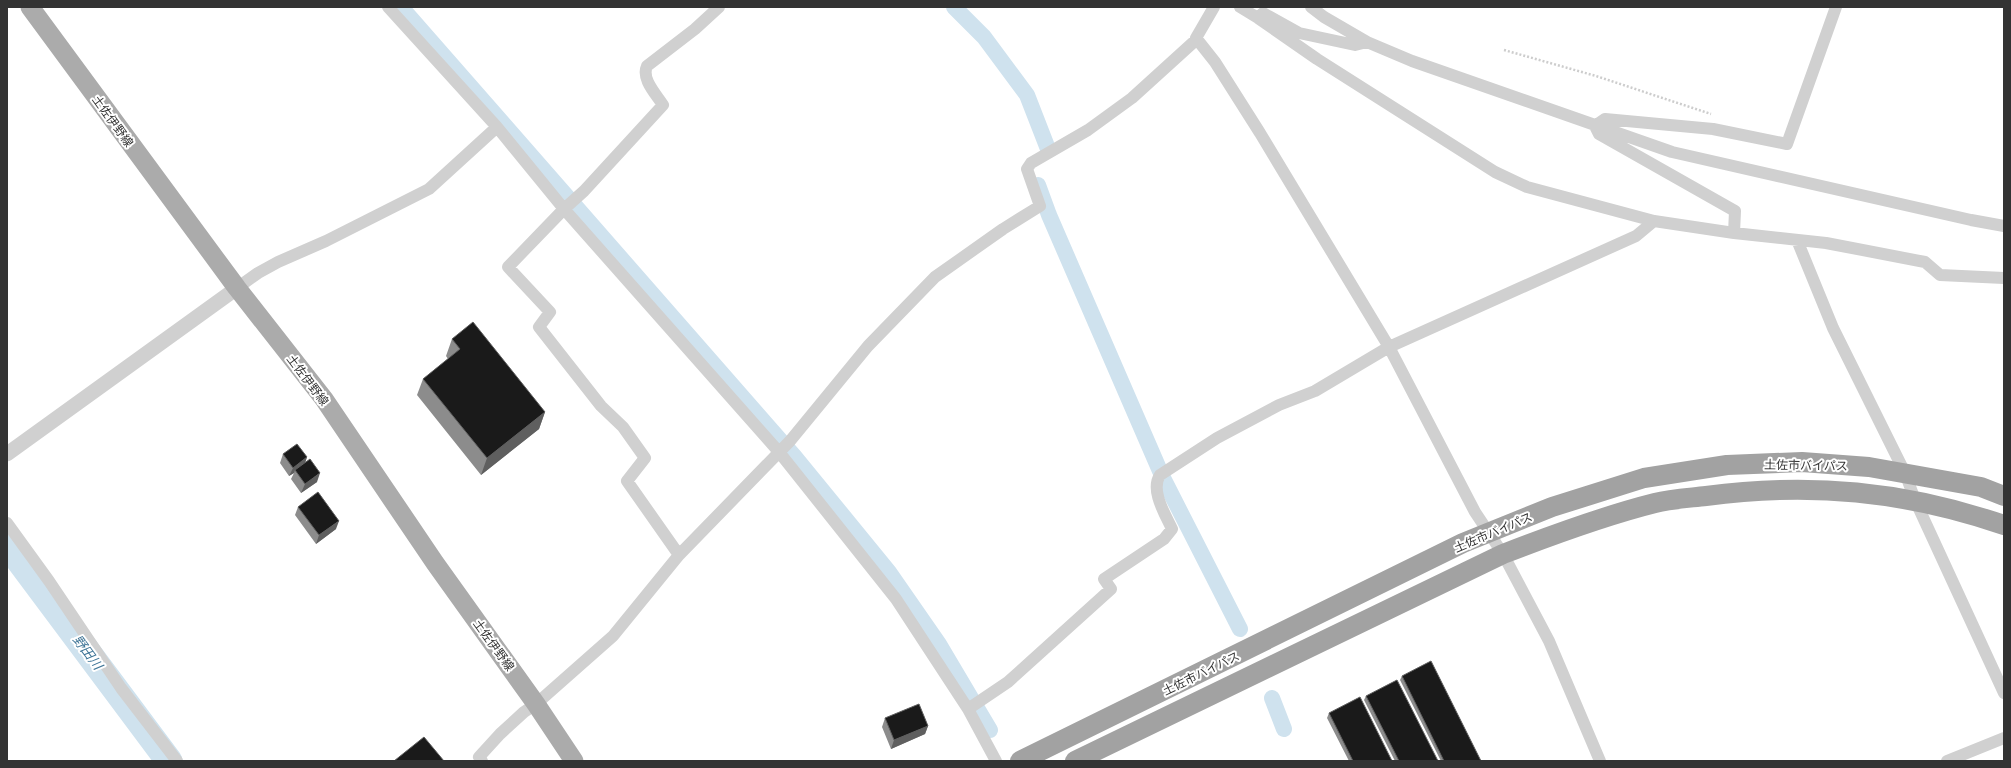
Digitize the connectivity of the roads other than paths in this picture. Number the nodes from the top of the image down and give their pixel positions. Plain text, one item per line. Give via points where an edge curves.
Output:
1 (30, 7) edge
2 (388, 7) edge
3 (719, 7) edge
4 (1214, 7) edge
5 (1240, 7) edge
6 (1311, 7) edge
7 (1836, 7) edge
8 (1258, 18) junction
9 (1197, 39) junction
10 (1367, 42) junction
11 (1595, 126) junction
12 (497, 127) junction
13 (569, 204) junction
14 (1654, 221) junction
15 (2004, 226) edge
16 (1734, 233) junction
17 (1797, 240) junction
18 (2004, 278) edge
19 (237, 288) junction
20 (1388, 347) junction
21 (783, 448) junction
22 (7, 454) edge
23 (1905, 473) junction
24 (2004, 496) edge
25 (1915, 500) junction
26 (7, 523) edge
27 (2004, 525) edge
28 (1487, 533) junction
29 (1503, 554) junction
30 (679, 555) junction
31 (2004, 692) edge
32 (536, 704) junction
33 (974, 705) junction
34 (2004, 738) edge
35 (177, 761) edge
36 (482, 761) edge
37 (574, 761) edge
38 (996, 761) edge
39 (1020, 761) edge
40 (1076, 761) edge
41 (1600, 761) edge
42 (1947, 761) edge

1 - 19 main road, 土佐伊野線
2 - 12 street
3 - 13 street via 647,66 646,78 664,105
4 - 9 street
5 - 8 street
6 - 10 street
7 - 11 street via 1787,144 1713,129 1605,119
8 - 10 street via 1263,13 1299,33 1355,44
8 - 14 street via 1323,63 1495,172 1527,187
9 - 20 street via 1215,62 1260,133
9 - 21 street via 1132,98 1088,130 1031,163 1027,169 1040,206 935,277 868,346
10 - 11 street via 1412,61
11 - 15 street via 1672,152
11 - 16 street via 1599,134 1735,211
12 - 13 street
12 - 19 street via 429,189 278,262
13 - 21 street
13 - 30 street via 508,267 550,312 539,327 601,406 623,427 645,458 627,481
14 - 16 street
14 - 20 street via 1636,236
16 - 17 street
17 - 18 street via 1925,262 1940,275
17 - 23 street via 1833,328
19 - 22 street
19 - 32 main road, 土佐伊野線 via 324,399 435,563
20 - 28 street
20 - 33 street via 1315,391 1279,405 1217,438 1160,475 1156,484 1157,494 1172,529 1164,539 1104,579 1111,589 1008,682
21 - 30 street
21 - 33 street
23 - 24 highway, 土佐市バイパス via 1981,487
23 - 25 street
23 - 28 highway, 土佐市バイパス via 1869,467 1802,462 1727,465 1644,478 1552,507
25 - 27 highway, 土佐市バイパス via 1973,514
25 - 29 highway, 土佐市バイパス via 1866,492 1801,489 1713,495 1656,503 1562,531
25 - 31 street
26 - 35 street via 121,688
28 - 29 street
28 - 39 highway, 土佐市バイパス
29 - 40 highway, 土佐市バイパス
29 - 41 street via 1549,641
30 - 32 street via 614,636
32 - 36 street via 500,734 479,757
32 - 37 main road, 土佐伊野線
33 - 38 street
34 - 42 street

